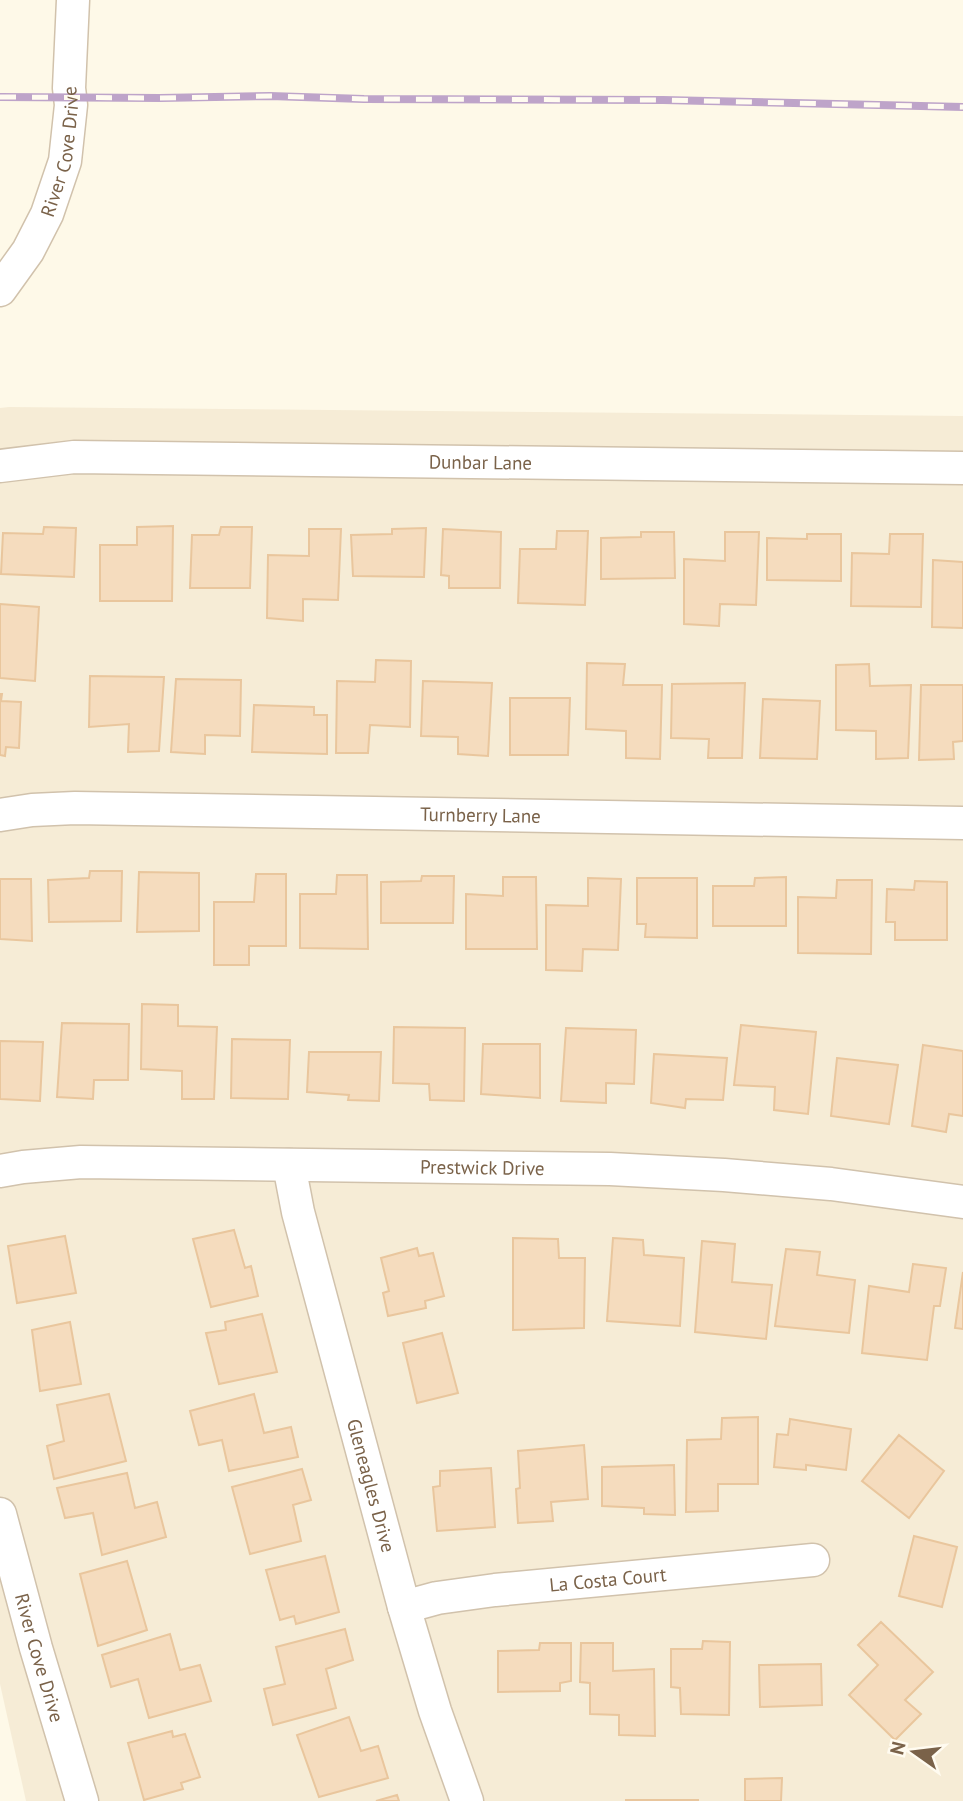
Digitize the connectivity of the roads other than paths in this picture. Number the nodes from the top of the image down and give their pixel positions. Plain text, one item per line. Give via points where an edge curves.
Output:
1 (73, 0) edge
2 (0, 290) edge
3 (0, 466) edge
4 (963, 468) edge
5 (0, 815) edge
6 (963, 823) edge
7 (289, 1164) junction
8 (0, 1171) edge
9 (963, 1202) edge
10 (0, 1514) edge
11 (813, 1560) dead end
12 (404, 1607) junction
13 (82, 1801) edge
14 (467, 1801) edge

1 - 2 street, River Cove Drive via 65,161 47,214
3 - 4 street, Dunbar Lane via 88,457
5 - 6 street, Turnberry Lane via 75,808
7 - 8 street, Prestwick Drive via 81,1162
7 - 9 street, Prestwick Drive via 723,1175
7 - 12 street, Gleneagles Drive
10 - 13 street, River Cove Drive
11 - 12 street, La Costa Court via 495,1590
12 - 14 street, Gleneagles Drive

